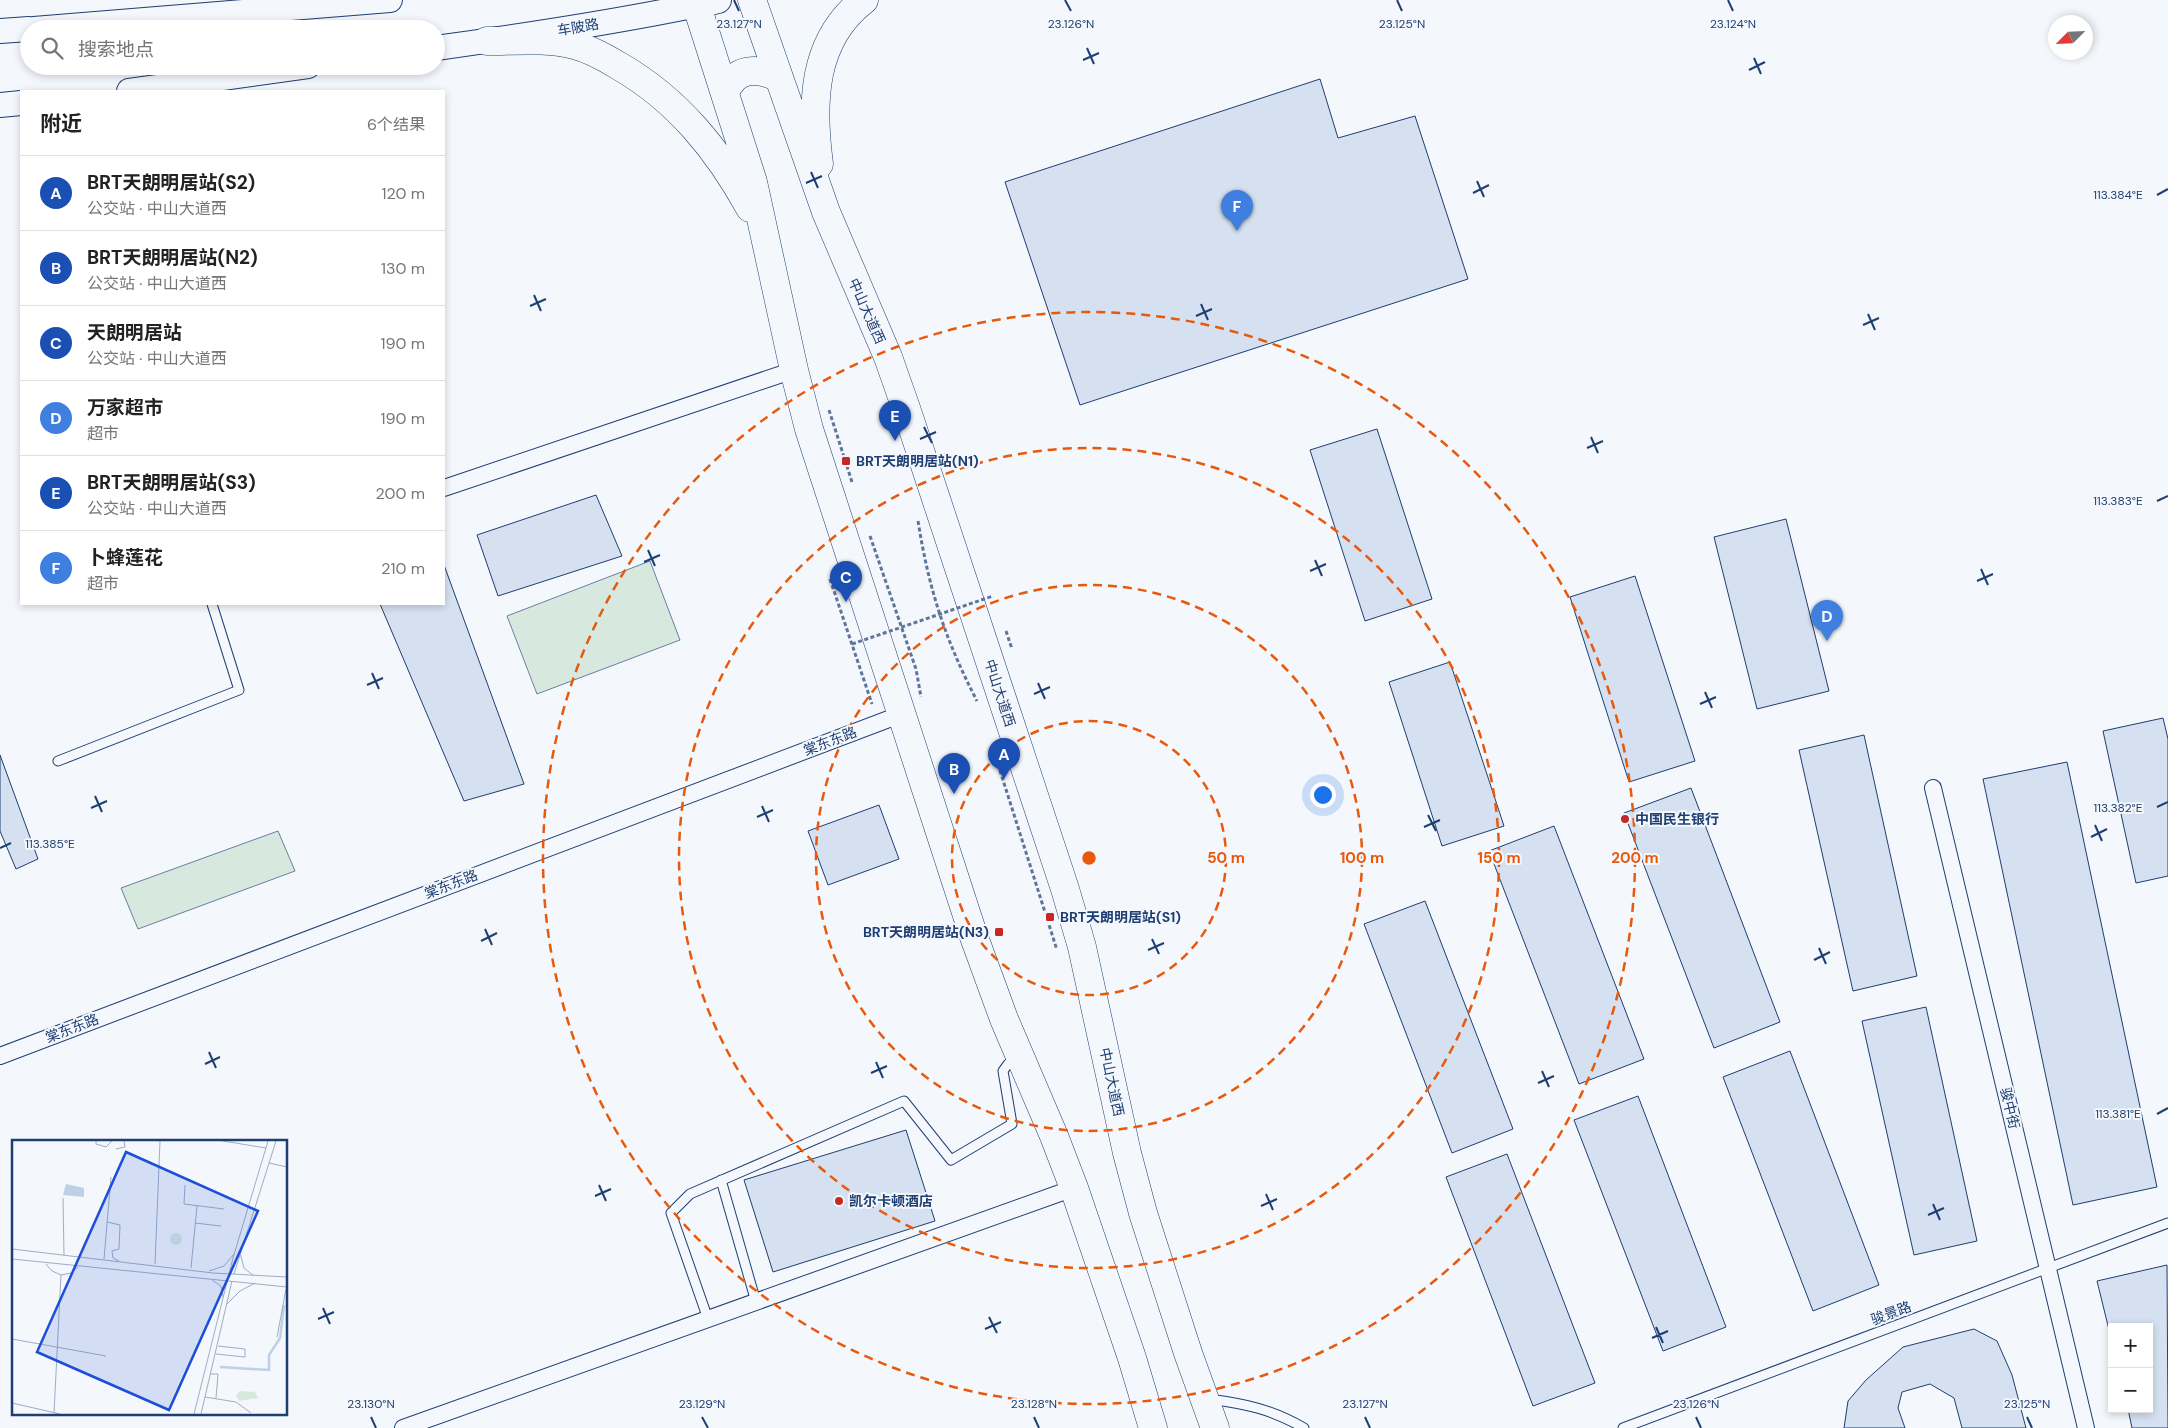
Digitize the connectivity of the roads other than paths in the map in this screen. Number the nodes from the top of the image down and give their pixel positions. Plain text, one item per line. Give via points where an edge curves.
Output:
1 (390, 0) edge
2 (752, 0) edge
3 (864, 0) edge
4 (703, 2) edge
5 (144, 20) edge
6 (20, 30) edge
7 (0, 32) edge
8 (487, 41) junction
9 (445, 47) edge
10 (244, 75) edge
11 (779, 78) junction
12 (136, 90) edge
13 (725, 92) junction
14 (20, 103) edge
15 (0, 105) edge
16 (826, 212) junction
17 (771, 259) junction
18 (794, 370) junction
19 (445, 488) edge
20 (212, 605) edge
21 (912, 708) junction
22 (58, 761) dead end
23 (1933, 788) dead end
24 (0, 1056) edge
25 (1020, 1057) junction
26 (721, 1180) junction
27 (1074, 1188) junction
28 (2168, 1223) edge
29 (2048, 1269) junction
30 (756, 1302) junction
31 (708, 1319) junction
32 (1203, 1398) junction
33 (1153, 1423) edge
34 (403, 1428) edge
35 (1215, 1428) edge
36 (1304, 1428) edge
37 (1622, 1428) edge
38 (2086, 1428) edge

1 - 5 main road
2 - 11 highway, 中山大道西
3 - 16 highway via 837,27 826,49 820,76 816,124
4 - 8 main road, 车陂路 via 636,17
4 - 13 highway
6 - 7 main road
8 - 9 main road, 车陂路
8 - 17 highway via 549,41 576,45 643,80 692,124 734,178 751,209
10 - 12 main road
11 - 13 highway via 762,72 743,72 733,78
11 - 16 highway, 中山大道西
13 - 17 highway via 754,182
14 - 15 main road
16 - 32 highway, 中山大道西 via 907,411 1065,889 1093,994 1126,1153
17 - 18 highway
18 - 19 street
18 - 21 highway via 809,429
20 - 22 lane via 238,690
21 - 24 street, 棠东东路
21 - 25 highway via 974,936
23 - 29 street, 骏中街
25 - 26 lane via 1003,1071 1012,1124 951,1160 904,1102
25 - 27 highway
26 - 30 lane
26 - 31 lane via 690,1194 671,1214
27 - 30 street
27 - 33 highway
28 - 29 lane, 骏景路
29 - 37 lane, 骏景路
29 - 38 street, 骏中街
30 - 31 street
31 - 34 street
32 - 35 highway, 中山大道西
32 - 36 lane via 1240,1403 1280,1414

